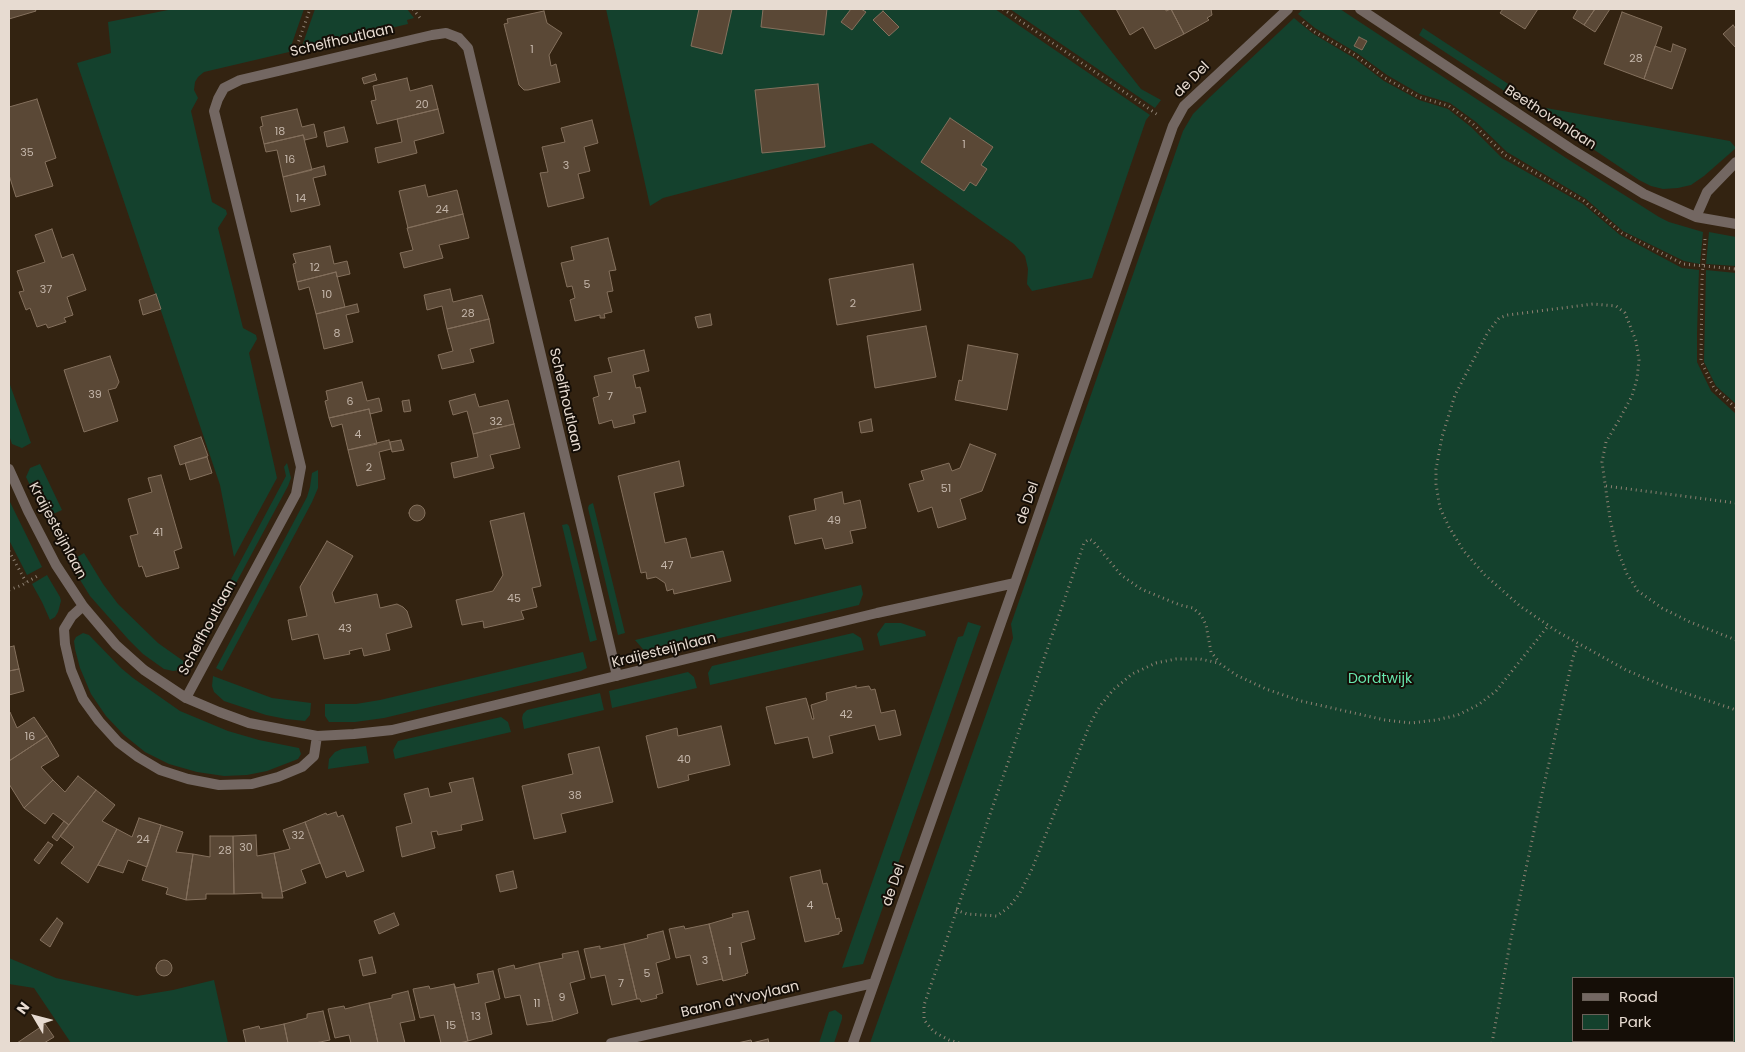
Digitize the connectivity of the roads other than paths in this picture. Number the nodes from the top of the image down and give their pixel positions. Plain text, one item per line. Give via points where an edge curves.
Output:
1 (1288, 9) edge
2 (1360, 9) edge
3 (1736, 162) edge
4 (1696, 217) junction
5 (1736, 224) edge
6 (9, 468) edge
7 (1015, 583) junction
8 (83, 606) junction
9 (617, 676) junction
10 (186, 698) junction
11 (317, 736) junction
12 (874, 983) junction
13 (612, 1043) edge
14 (853, 1043) edge

1 - 7 street, de Del via 1184,106 1173,126
2 - 4 street, Beethovenlaan via 1571,149 1644,194
3 - 4 street via 1707,192
4 - 5 street, Beethovenlaan
6 - 8 street, Kraijesteijnlaan via 56,564
7 - 9 street, Kraijesteijnlaan
7 - 12 street, de Del
8 - 10 street, Kraijesteijnlaan via 116,645 162,683
8 - 11 street via 64,629 71,670 84,699 118,742 160,770 219,785 252,784 302,767 314,756
9 - 10 street, Schelfhoutlaan via 468,48 459,38 446,33 240,80 224,88 218,99 214,111 301,467 296,494
9 - 11 street, Kraijesteijnlaan via 392,730
10 - 11 street, Kraijesteijnlaan via 249,723
12 - 13 street, Baron d'Yvoylaan
12 - 14 street, de Del

